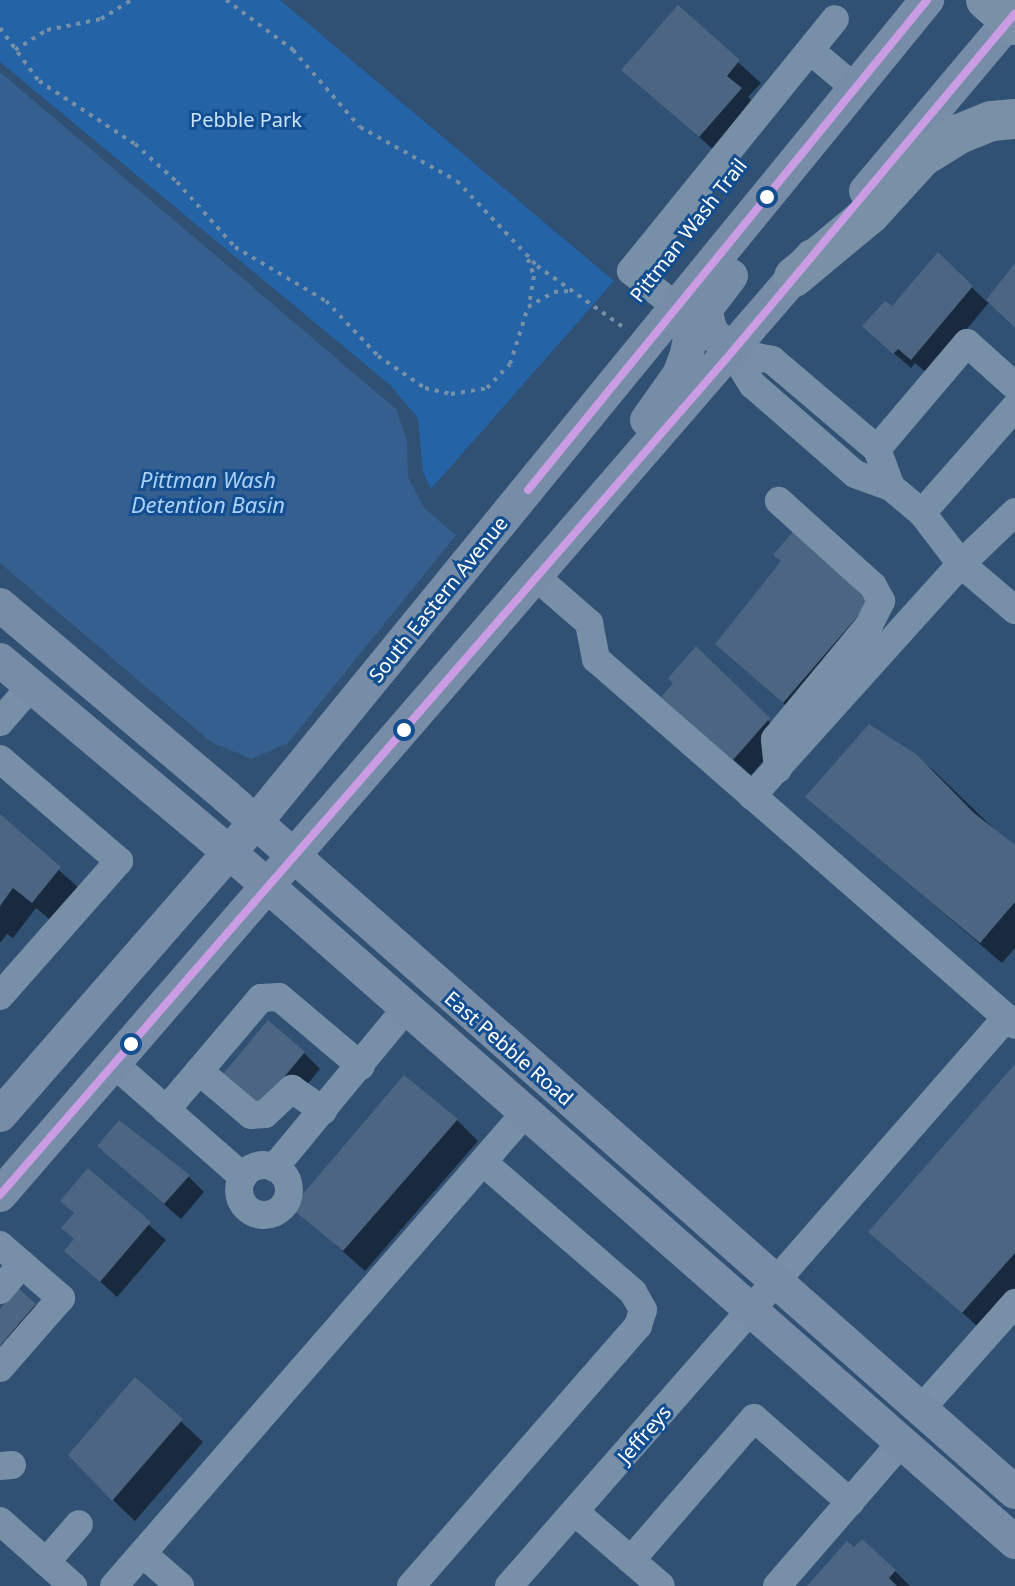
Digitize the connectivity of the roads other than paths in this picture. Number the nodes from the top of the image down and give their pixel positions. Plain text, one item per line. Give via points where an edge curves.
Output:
1 (927, 0) edge
2 (1006, 15) edge
3 (835, 19) dead end
4 (811, 51) junction
5 (855, 88) junction
6 (1015, 119) edge
7 (795, 163) junction
8 (794, 277) junction
9 (678, 308) junction
10 (732, 352) junction
11 (1015, 386) edge
12 (1015, 407) edge
13 (877, 449) junction
14 (891, 487) junction
15 (604, 498) junction
16 (779, 501) dead end
17 (1015, 512) edge
18 (922, 513) junction
19 (961, 564) junction
20 (535, 576) junction
21 (0, 605) edge
22 (1015, 610) edge
23 (0, 660) edge
24 (31, 686) junction
25 (0, 722) edge
26 (0, 759) edge
27 (778, 769) junction
28 (752, 796) junction
29 (255, 823) junction
30 (229, 852) junction
31 (291, 858) junction
32 (268, 887) junction
33 (0, 996) edge
34 (407, 1007) junction
35 (1011, 1021) edge
36 (114, 1064) junction
37 (361, 1066) junction
38 (199, 1071) junction
39 (166, 1110) junction
40 (323, 1111) junction
41 (526, 1112) junction
42 (0, 1115) edge
43 (483, 1162) junction
44 (274, 1168) junction
45 (243, 1177) junction
46 (0, 1195) edge
47 (0, 1245) edge
48 (22, 1264) junction
49 (779, 1283) junction
50 (0, 1290) edge
51 (1015, 1303) edge
52 (753, 1309) junction
53 (0, 1368) edge
54 (921, 1409) junction
55 (901, 1443) junction
56 (1015, 1492) edge
57 (850, 1502) junction
58 (575, 1512) junction
59 (0, 1521) edge
60 (79, 1524) dead end
61 (1015, 1542) edge
62 (143, 1554) junction
63 (631, 1560) junction
64 (46, 1562) junction
65 (73, 1586) edge
66 (114, 1586) edge
67 (180, 1586) edge
68 (411, 1586) edge
69 (509, 1586) edge
70 (661, 1586) edge
71 (777, 1586) edge

1 - 5 main road, South Eastern Avenue
2 - 8 main road
3 - 4 street
4 - 5 street
4 - 9 street via 631,271
5 - 7 main road, South Eastern Avenue
6 - 8 highway via 992,121 959,134 922,157 870,214
7 - 9 main road, South Eastern Avenue
7 - 10 main road via 801,176 794,195 705,310 711,332
8 - 10 main road
9 - 15 main road via 691,332 679,375 645,423
9 - 29 main road, South Eastern Avenue
10 - 13 street via 772,360
10 - 14 street via 753,385 855,474
10 - 15 main road
11 - 13 street via 967,343
12 - 18 street
13 - 14 street
14 - 18 street
15 - 20 main road
16 - 27 street via 873,586 881,601 869,625 775,739
17 - 19 street
18 - 19 street
19 - 22 street
19 - 27 street
20 - 28 street via 589,623 596,659
20 - 31 main road
21 - 29 main road, East Pebble Road
23 - 24 main road, East Pebble Road
24 - 25 street
24 - 30 main road, East Pebble Road
26 - 33 street via 119,861
27 - 28 street
28 - 35 street
29 - 30 main road, South Eastern Avenue
29 - 31 main road, East Pebble Road
30 - 32 main road, East Pebble Road
30 - 42 main road, South Eastern Avenue
31 - 32 main road
31 - 49 main road, East Pebble Road
32 - 34 main road, East Pebble Road
32 - 36 main road
34 - 37 street
34 - 41 main road, East Pebble Road
35 - 49 street, Jeffreys
36 - 39 street
36 - 46 main road
37 - 38 street via 279,997 261,998
37 - 40 street
38 - 39 street
38 - 40 street via 251,1115 265,1114 292,1089
39 - 45 street
40 - 44 street
41 - 43 street
41 - 52 main road, East Pebble Road
43 - 62 street
43 - 68 street via 633,1292 643,1310 638,1326
44 - 45 street via 256,1167
44 - 45 street via 285,1177 288,1194 271,1214 246,1207 239,1192
47 - 48 street
48 - 50 street
48 - 53 street via 61,1298
49 - 52 street, Jeffreys
49 - 54 main road, East Pebble Road
51 - 54 street
52 - 55 main road, East Pebble Road
52 - 58 street, Jeffreys
54 - 56 main road, East Pebble Road
55 - 57 street
55 - 61 main road, East Pebble Road
57 - 63 street via 754,1418
57 - 71 street
58 - 63 street
58 - 69 street, Jeffreys
59 - 64 street
60 - 64 street
62 - 66 street
62 - 67 street
63 - 70 street
64 - 65 street

